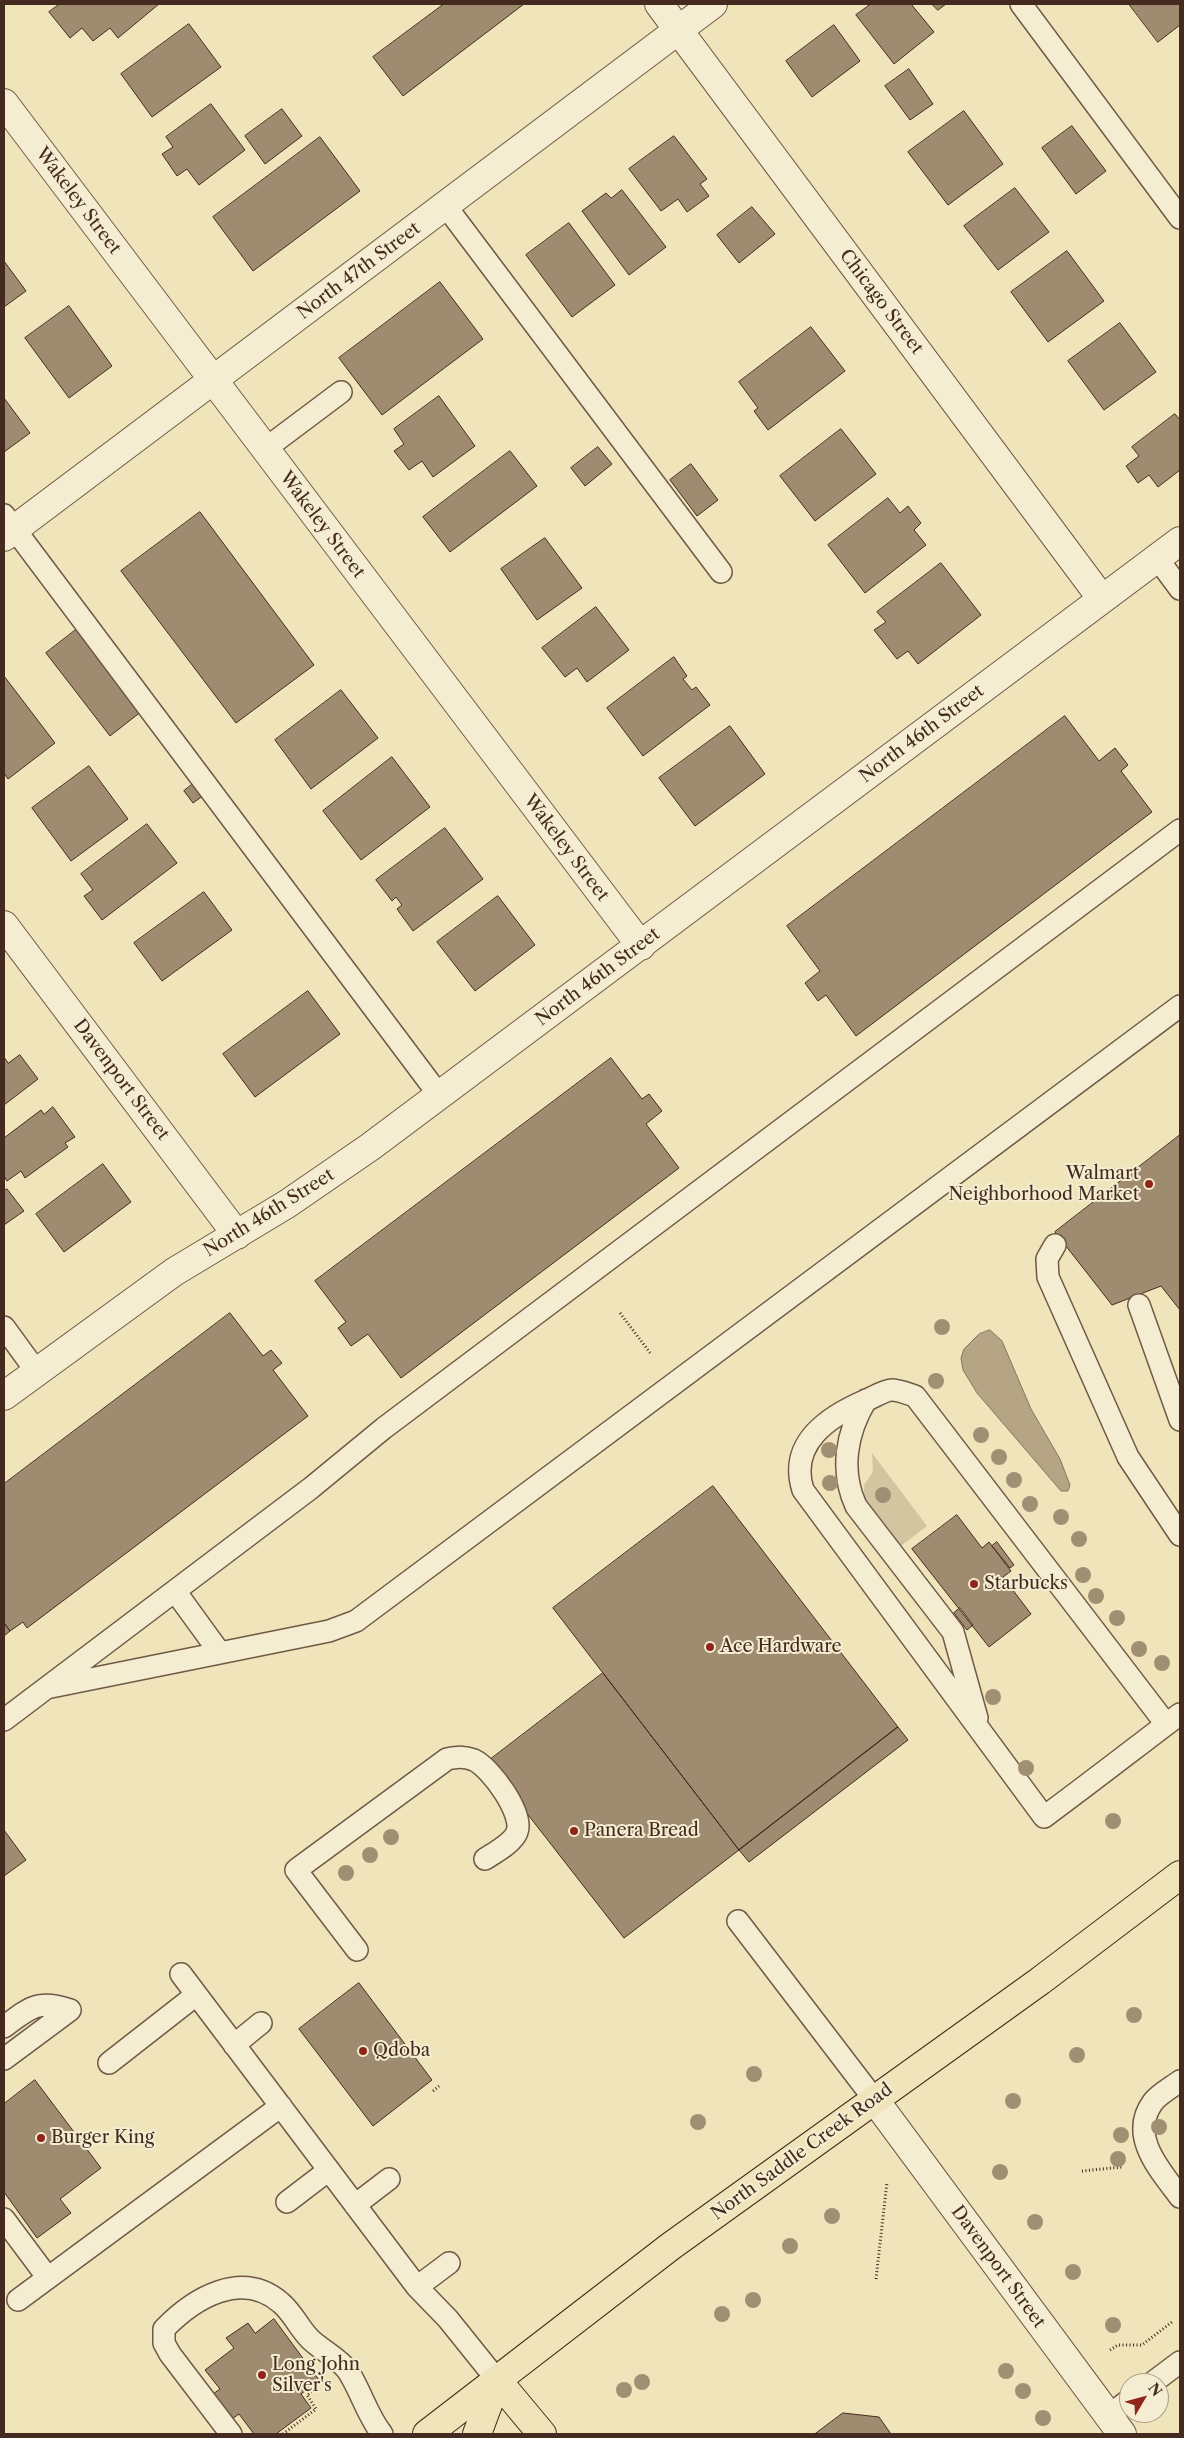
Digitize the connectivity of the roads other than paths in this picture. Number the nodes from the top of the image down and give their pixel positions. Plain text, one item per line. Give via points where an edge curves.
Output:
1 (659, 4) edge
2 (713, 4) edge
3 (1021, 4) edge
4 (678, 30) junction
5 (4, 103) edge
6 (445, 205) junction
7 (1180, 218) edge
8 (213, 380) junction
9 (341, 392) dead end
10 (264, 449) junction
11 (7, 527) edge
12 (1180, 540) edge
13 (1157, 558) junction
14 (722, 572) dead end
15 (1180, 589) edge
16 (1102, 599) junction
17 (1180, 830) edge
18 (4, 925) edge
19 (640, 946) junction
20 (1180, 1006) edge
21 (439, 1095) junction
22 (237, 1235) junction
23 (1055, 1245) dead end
24 (1138, 1305) dead end
25 (4, 1327) edge
26 (36, 1371) junction
27 (4, 1396) edge
28 (866, 1400) junction
29 (1180, 1420) edge
30 (1180, 1535) edge
31 (175, 1592) junction
32 (220, 1653) junction
33 (46, 1688) junction
34 (1173, 1719) edge
35 (4, 1720) edge
36 (978, 1727) junction
37 (485, 1860) dead end
38 (1180, 1875) edge
39 (738, 1921) dead end
40 (357, 1950) dead end
41 (181, 1974) dead end
42 (196, 1995) junction
43 (261, 2023) dead end
44 (4, 2027) edge
45 (234, 2045) junction
46 (4, 2059) edge
47 (108, 2062) dead end
48 (1180, 2081) edge
49 (874, 2099) junction
50 (281, 2106) junction
51 (329, 2170) junction
52 (389, 2179) dead end
53 (1180, 2197) edge
54 (287, 2202) dead end
55 (355, 2204) junction
56 (4, 2219) edge
57 (449, 2263) dead end
58 (48, 2278) junction
59 (417, 2287) junction
60 (18, 2300) dead end
61 (1180, 2362) edge
62 (1165, 2373) edge
63 (497, 2380) junction
64 (1119, 2416) edge
65 (231, 2434) edge
66 (382, 2434) edge
67 (426, 2434) edge
68 (477, 2434) edge
69 (542, 2434) edge

1 - 4 street, Chicago Street
2 - 4 street, North 47th Street
3 - 7 lane
4 - 6 street, North 47th Street
4 - 16 street, Chicago Street
5 - 8 street, Wakeley Street
6 - 8 street, North 47th Street
6 - 14 lane
8 - 10 street, Wakeley Street
8 - 11 street, North 47th Street
9 - 10 lane
10 - 19 street, Wakeley Street
11 - 21 lane
12 - 13 street, North 46th Street
13 - 15 lane
13 - 16 street, North 46th Street
16 - 19 street, North 46th Street
17 - 31 lane via 384,1428
18 - 22 street, Davenport Street
19 - 21 street, North 46th Street
20 - 32 lane via 371,1611 356,1621 329,1631
21 - 22 street, North 46th Street via 325,1179
22 - 26 street, North 46th Street via 174,1272
23 - 30 lane via 1047,1260 1048,1277 1128,1457
24 - 29 lane
25 - 26 lane
26 - 27 street, North 46th Street
28 - 34 lane via 891,1390 914,1396
28 - 36 lane via 848,1442 848,1489 856,1506 953,1632
28 - 36 lane via 823,1424 809,1441 798,1476 803,1490
31 - 32 lane
31 - 33 lane
32 - 33 lane
33 - 35 lane
34 - 36 lane via 1044,1817
37 - 40 lane via 517,1834 517,1812 485,1768 462,1756 447,1759 296,1870
38 - 49 main road, North Saddle Creek Road via 1040,1981
39 - 49 lane
41 - 42 lane
42 - 45 lane
42 - 47 lane
43 - 45 lane
44 - 46 lane via 32,2006 52,2004 70,2010
45 - 50 lane
48 - 53 lane via 1154,2100 1145,2115 1143,2129 1144,2143
49 - 63 main road, North Saddle Creek Road via 671,2246
49 - 64 street, Davenport Street
50 - 51 lane
50 - 58 lane
51 - 54 lane
51 - 55 lane
52 - 55 lane
55 - 59 lane
56 - 58 lane
57 - 59 lane
58 - 60 lane
59 - 63 lane via 448,2319
61 - 62 lane
63 - 67 main road, North Saddle Creek Road
63 - 68 main road
63 - 69 main road
65 - 66 lane via 170,2354 164,2343 164,2329 206,2296 234,2286 263,2292 282,2304 310,2339 347,2370

